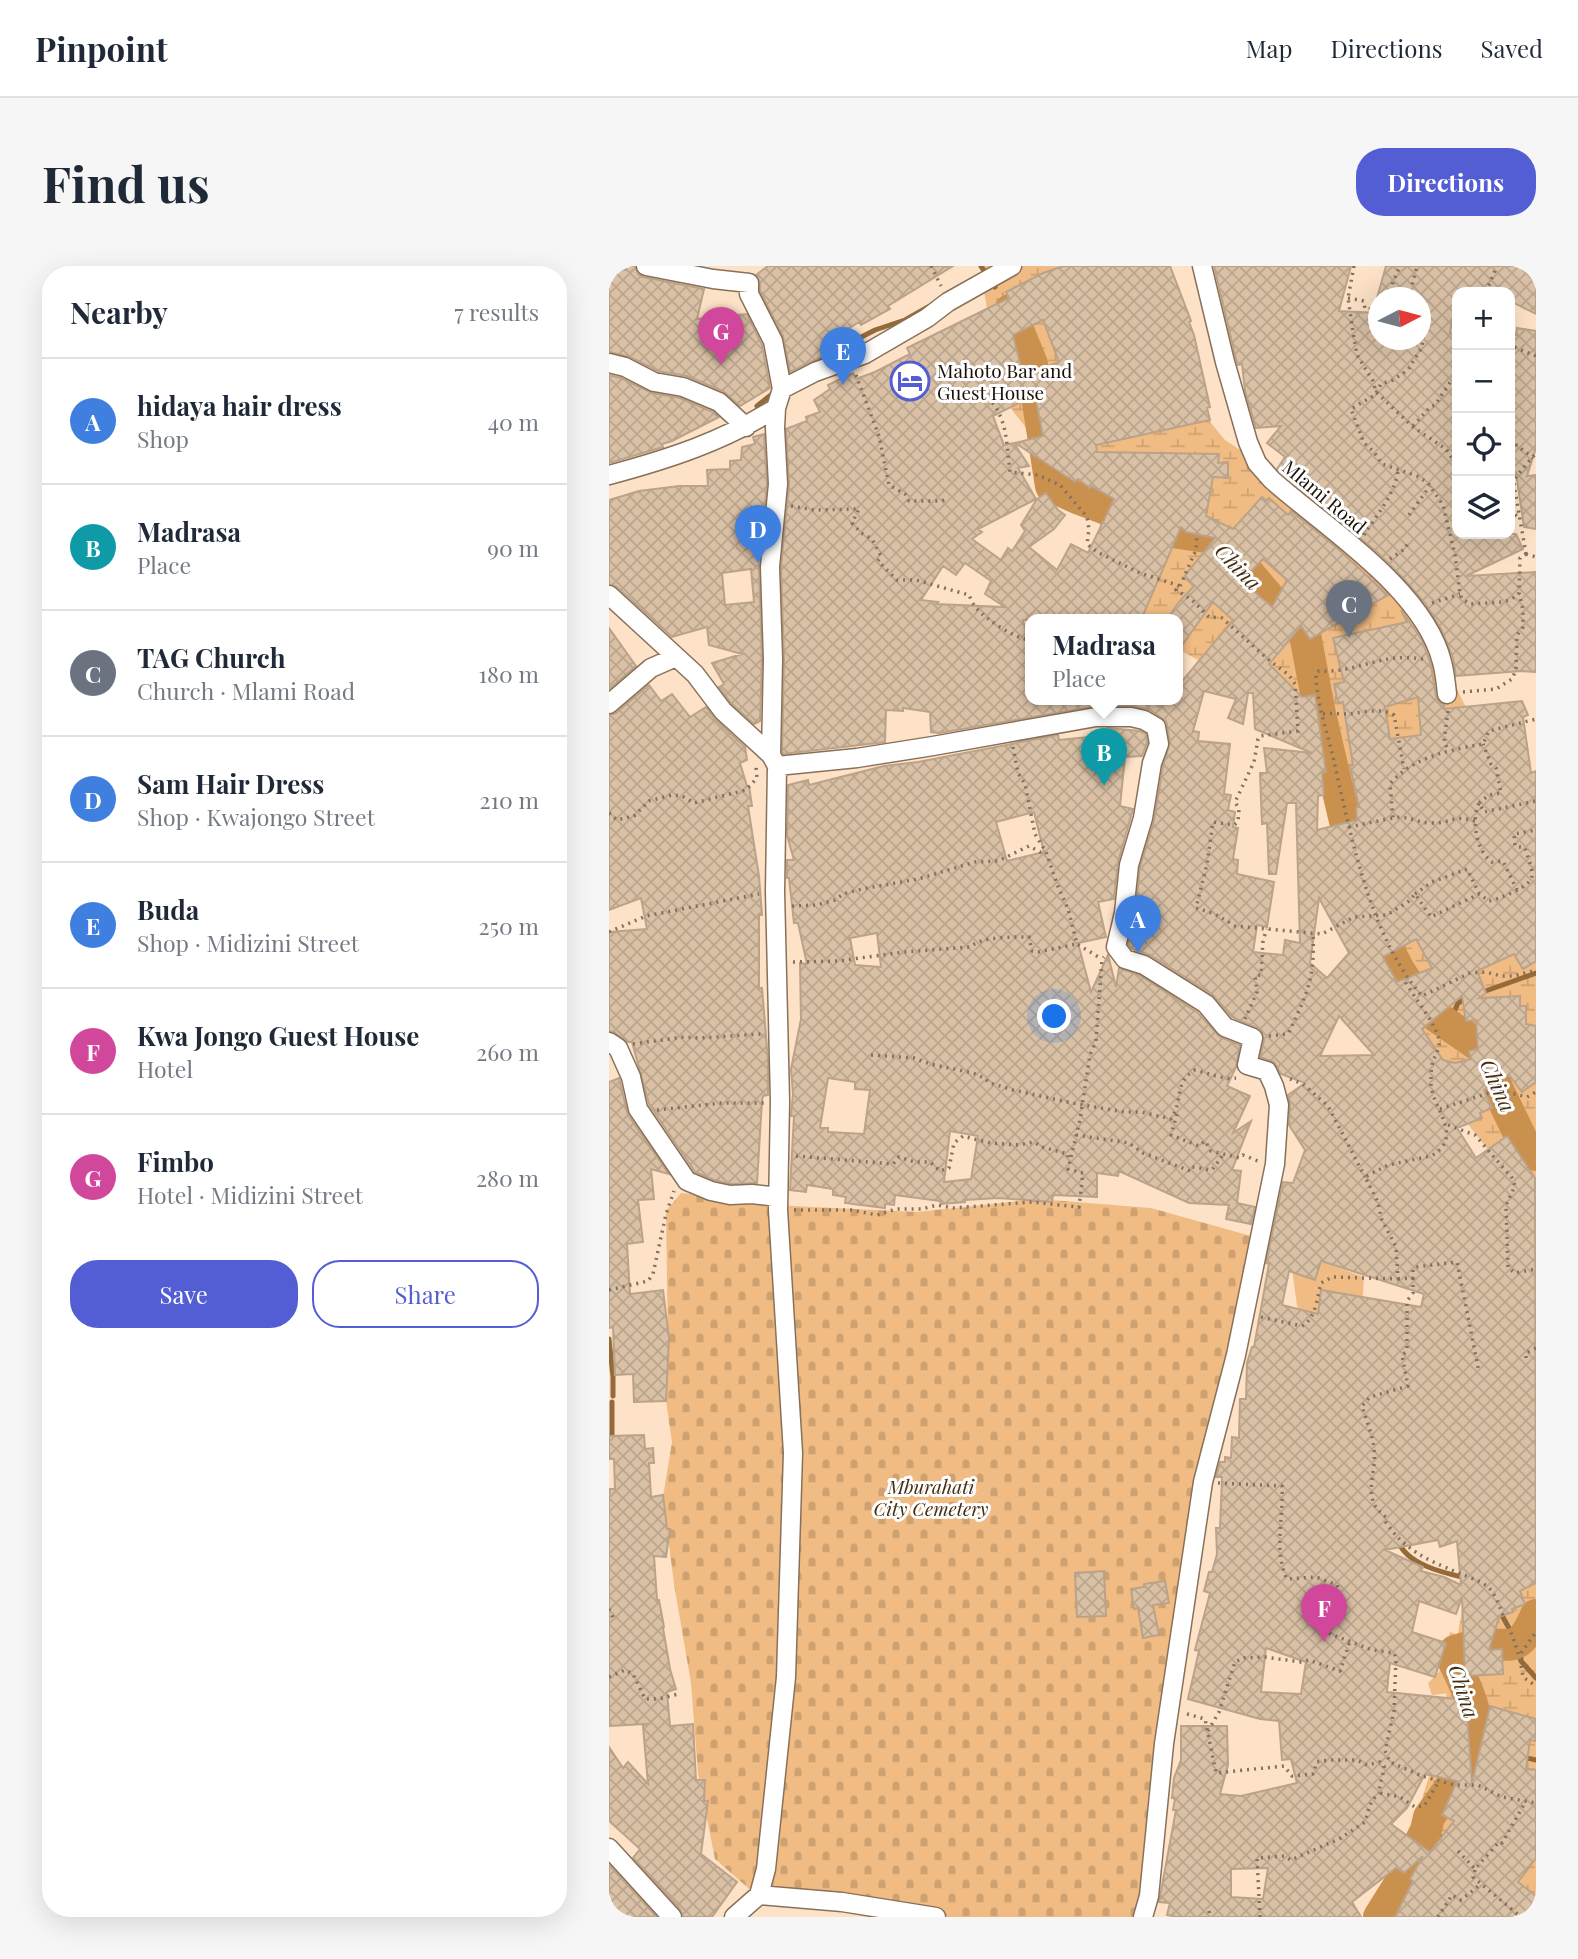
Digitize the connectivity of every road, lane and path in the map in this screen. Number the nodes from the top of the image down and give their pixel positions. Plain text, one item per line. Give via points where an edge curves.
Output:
1 (646, 266) edge
2 (931, 266) edge
3 (1012, 266) edge
4 (1202, 266) edge
5 (1354, 266) edge
6 (1400, 266) edge
7 (1417, 266) edge
8 (1497, 266) edge
9 (749, 274) edge
10 (1392, 287) edge
11 (1412, 287) edge
12 (1488, 287) edge
13 (1349, 298) junction
14 (948, 302) junction
15 (1368, 309) edge
16 (1420, 350) edge
17 (1512, 350) edge
18 (865, 354) junction
19 (1536, 356) edge
20 (609, 363) edge
21 (1452, 380) edge
22 (782, 389) junction
23 (968, 390) dead end
24 (1376, 393) junction
25 (776, 408) junction
26 (746, 427) junction
27 (1413, 427) junction
28 (1515, 443) edge
29 (1535, 455) edge
30 (1452, 459) edge
31 (1398, 471) junction
32 (609, 475) edge
33 (1430, 486) junction
34 (775, 499) junction
35 (946, 499) dead end
36 (1515, 514) edge
37 (1409, 515) dead end
38 (1519, 518) junction
39 (1197, 534) dead end
40 (1407, 544) dead end
41 (1355, 549) junction
42 (1526, 554) junction
43 (1536, 557) edge
44 (1380, 569) junction
45 (1180, 586) junction
46 (1519, 593) junction
47 (1459, 594) junction
48 (609, 595) edge
49 (1413, 608) junction
50 (1025, 638) edge
51 (676, 657) junction
52 (1442, 661) junction
53 (1447, 694) junction
54 (609, 704) edge
55 (1323, 714) junction
56 (1536, 719) edge
57 (1026, 728) junction
58 (1483, 744) junction
59 (1448, 750) junction
60 (770, 756) junction
61 (1404, 769) junction
62 (1536, 801) edge
63 (1479, 803) junction
64 (609, 813) edge
65 (1394, 818) junction
66 (1475, 821) junction
67 (1349, 827) junction
68 (1536, 830) edge
69 (1046, 852) junction
70 (1517, 890) junction
71 (1415, 894) junction
72 (1479, 894) junction
73 (776, 899) junction
74 (1376, 916) junction
75 (1267, 929) junction
76 (609, 932) edge
77 (1313, 934) junction
78 (1077, 944) junction
79 (1116, 947) junction
80 (1102, 960) junction
81 (777, 962) junction
82 (1536, 970) edge
83 (1407, 978) junction
84 (778, 1033) junction
85 (1246, 1035) junction
86 (613, 1045) edge
87 (871, 1055) dead end
88 (1247, 1065) junction
89 (1268, 1072) junction
90 (1536, 1092) edge
91 (780, 1101) junction
92 (1082, 1104) junction
93 (1178, 1108) junction
94 (638, 1109) junction
95 (1440, 1109) junction
96 (1448, 1125) junction
97 (1076, 1135) junction
98 (779, 1155) junction
99 (1223, 1155) junction
100 (1275, 1164) junction
101 (1068, 1169) junction
102 (677, 1170) junction
103 (1365, 1177) junction
104 (778, 1204) junction
105 (1536, 1269) edge
106 (1413, 1278) junction
107 (1398, 1279) junction
108 (609, 1290) edge
109 (1245, 1313) junction
110 (1536, 1348) edge
111 (1526, 1358) dead end
112 (1479, 1372) dead end
113 (1203, 1482) junction
114 (609, 1609) edge
115 (614, 1619) dead end
116 (1536, 1632) edge
117 (1350, 1641) junction
118 (1520, 1655) junction
119 (609, 1677) edge
120 (1536, 1686) edge
121 (678, 1694) dead end
122 (1170, 1698) junction
123 (1208, 1731) junction
124 (1439, 1781) junction
125 (1381, 1793) junction
126 (1526, 1801) junction
127 (1536, 1803) edge
128 (609, 1848) edge
129 (1458, 1851) dead end
130 (1475, 1869) junction
131 (1481, 1884) junction
132 (759, 1895) junction
133 (672, 1917) edge
134 (734, 1917) edge
135 (936, 1917) edge
136 (1143, 1917) edge
137 (1260, 1917) edge
138 (1438, 1917) edge
139 (1521, 1917) edge

1 - 9 street via 713,279
2 - 14 path
3 - 14 street
4 - 41 street, Mlami Road via 1224,362 1257,463 1279,487
5 - 13 path
6 - 10 path
7 - 11 path
8 - 12 path
9 - 22 street via 749,294 773,341
13 - 15 path via 1364,301
13 - 24 path via 1357,355
14 - 18 street
16 - 24 path via 1408,370 1381,384
17 - 19 path
18 - 22 street
18 - 35 path via 856,375 879,436 889,485 909,501
20 - 26 street via 719,402
21 - 27 path
22 - 25 street
23 - 45 path via 983,395 1004,420 1010,472 1038,475 1060,485 1087,517 1087,544 1140,573
24 - 27 path
24 - 31 path via 1351,411 1364,443 1382,464
25 - 26 street
25 - 34 street
26 - 32 street via 701,448
27 - 30 path via 1446,449
28 - 29 path
29 - 38 path via 1515,478
31 - 33 path via 1417,476
31 - 41 path via 1391,491
33 - 37 path
33 - 47 path via 1443,505
34 - 50 path via 795,508 859,509 852,523 872,539 881,556 878,561 897,580 916,580 969,594 978,610
34 - 60 street via 770,567
36 - 38 path
38 - 42 path
39 - 45 path via 1196,551
40 - 44 path
41 - 44 street, Mlami Road
42 - 43 path
42 - 46 path via 1518,565
44 - 49 street, Mlami Road
45 - 75 path via 1176,590 1209,617 1222,618 1295,684 1298,731 1258,739 1254,762 1235,802 1238,822 1213,822 1196,908 1235,926
46 - 47 path via 1503,602 1470,604
46 - 53 path via 1523,626 1517,635 1512,680 1496,689
47 - 49 path
48 - 51 street
49 - 52 street, Mlami Road
51 - 54 street via 651,668
51 - 60 street via 723,712
52 - 53 street, Mlami Road
52 - 55 path via 1395,658 1356,669 1319,671 1316,682
53 - 59 path via 1444,741
55 - 61 path via 1373,710 1394,715
55 - 67 path
56 - 58 path via 1489,731
57 - 60 street via 869,756
57 - 69 path via 1013,745 1035,834
57 - 79 street via 1096,717 1131,717 1156,727 1159,744 1129,865
58 - 59 path
58 - 63 path via 1496,768 1501,793
59 - 61 path
60 - 64 path via 756,764 757,778 746,790 694,803 672,795 649,801 634,816 617,820
60 - 73 street
61 - 65 path via 1390,784
62 - 63 path via 1484,812
63 - 66 path
65 - 66 path via 1429,823 1455,817
65 - 67 path
66 - 70 path via 1485,857 1503,861
67 - 74 path
68 - 70 path via 1514,834 1515,846 1525,848 1533,873 1531,881
69 - 73 path via 1029,846 998,861 975,862 862,889 816,905
69 - 78 path via 1069,909
70 - 72 path via 1489,901
71 - 72 path via 1431,917
71 - 72 path via 1467,869
71 - 74 path via 1398,909
73 - 76 path via 646,916
73 - 81 street
74 - 77 path via 1354,917 1329,932
74 - 83 path
75 - 77 path
75 - 85 path
77 - 85 path via 1312,977 1287,1034
78 - 80 path
78 - 81 path via 1038,952 1032,951 1029,937 1013,937 975,942 970,947 838,961
79 - 80 path
79 - 85 street via 1125,959 1206,1004 1225,1027
80 - 92 path via 1096,1041
81 - 84 street
82 - 83 path via 1514,976 1470,973 1422,996
83 - 95 path via 1405,983 1440,1042 1431,1067 1432,1092
84 - 86 path via 787,1032
84 - 91 street
85 - 88 street
86 - 94 street via 631,1077
87 - 92 path via 914,1058 973,1073 999,1086
88 - 89 street
88 - 93 path via 1235,1079 1195,1070 1185,1076
89 - 100 street via 1279,1105
89 - 103 path via 1303,1084 1319,1096
90 - 95 path via 1527,1097 1499,1090
91 - 94 path
91 - 98 street
92 - 93 path via 1171,1119
92 - 97 path
93 - 99 path via 1171,1135 1199,1146 1205,1141 1211,1151
94 - 102 street
95 - 96 path
96 - 103 path via 1443,1146 1431,1156 1388,1164
96 - 105 path via 1475,1135 1511,1178 1515,1186 1506,1205 1508,1268 1515,1273
97 - 99 path via 1129,1143 1190,1171 1192,1167 1212,1170
97 - 101 path
98 - 101 path via 893,1164 898,1157 930,1162 940,1171 949,1168 954,1143 963,1136 990,1143 1034,1142 1068,1154
98 - 104 street
99 - 100 path via 1244,1155
100 - 109 street
101 - 104 path via 1083,1173 1079,1207 1032,1202 953,1208 937,1205 877,1215
102 - 104 street via 687,1181 711,1191 753,1194
102 - 108 path via 653,1274 648,1281
103 - 107 path via 1396,1247
104 - 132 street via 793,1453 786,1677 766,1868
106 - 107 path
106 - 112 path via 1416,1267 1457,1262
106 - 118 path via 1413,1293 1407,1301 1407,1347 1402,1355 1408,1386 1370,1396 1362,1406 1374,1453 1372,1503 1411,1551 1490,1588
107 - 109 path via 1332,1277 1321,1283 1313,1315 1302,1326
109 - 113 street
110 - 111 path via 1526,1353
113 - 117 path via 1282,1486 1279,1519 1284,1575 1292,1580 1316,1577 1337,1585 1329,1632
113 - 122 street
114 - 115 path
116 - 118 path
117 - 123 path via 1340,1671 1309,1660 1265,1657 1235,1662
117 - 124 path via 1394,1653 1396,1658 1394,1712 1385,1755 1402,1768
118 - 120 path via 1523,1677
119 - 121 path via 625,1670 633,1674 645,1699
122 - 123 path via 1181,1702 1187,1715 1205,1719
122 - 136 street
123 - 125 path via 1216,1773 1284,1766 1292,1776 1313,1774 1317,1762 1329,1760 1357,1760 1367,1765 1380,1762 1384,1766
124 - 125 path via 1419,1807
124 - 126 path via 1478,1786
125 - 137 path via 1372,1799 1365,1822 1339,1839 1291,1860 1284,1856 1257,1858
126 - 127 path
126 - 130 path via 1502,1843
128 - 133 street
129 - 130 path
130 - 131 path via 1472,1877
131 - 138 path via 1461,1900 1452,1895
131 - 139 path
132 - 134 street
132 - 135 street

